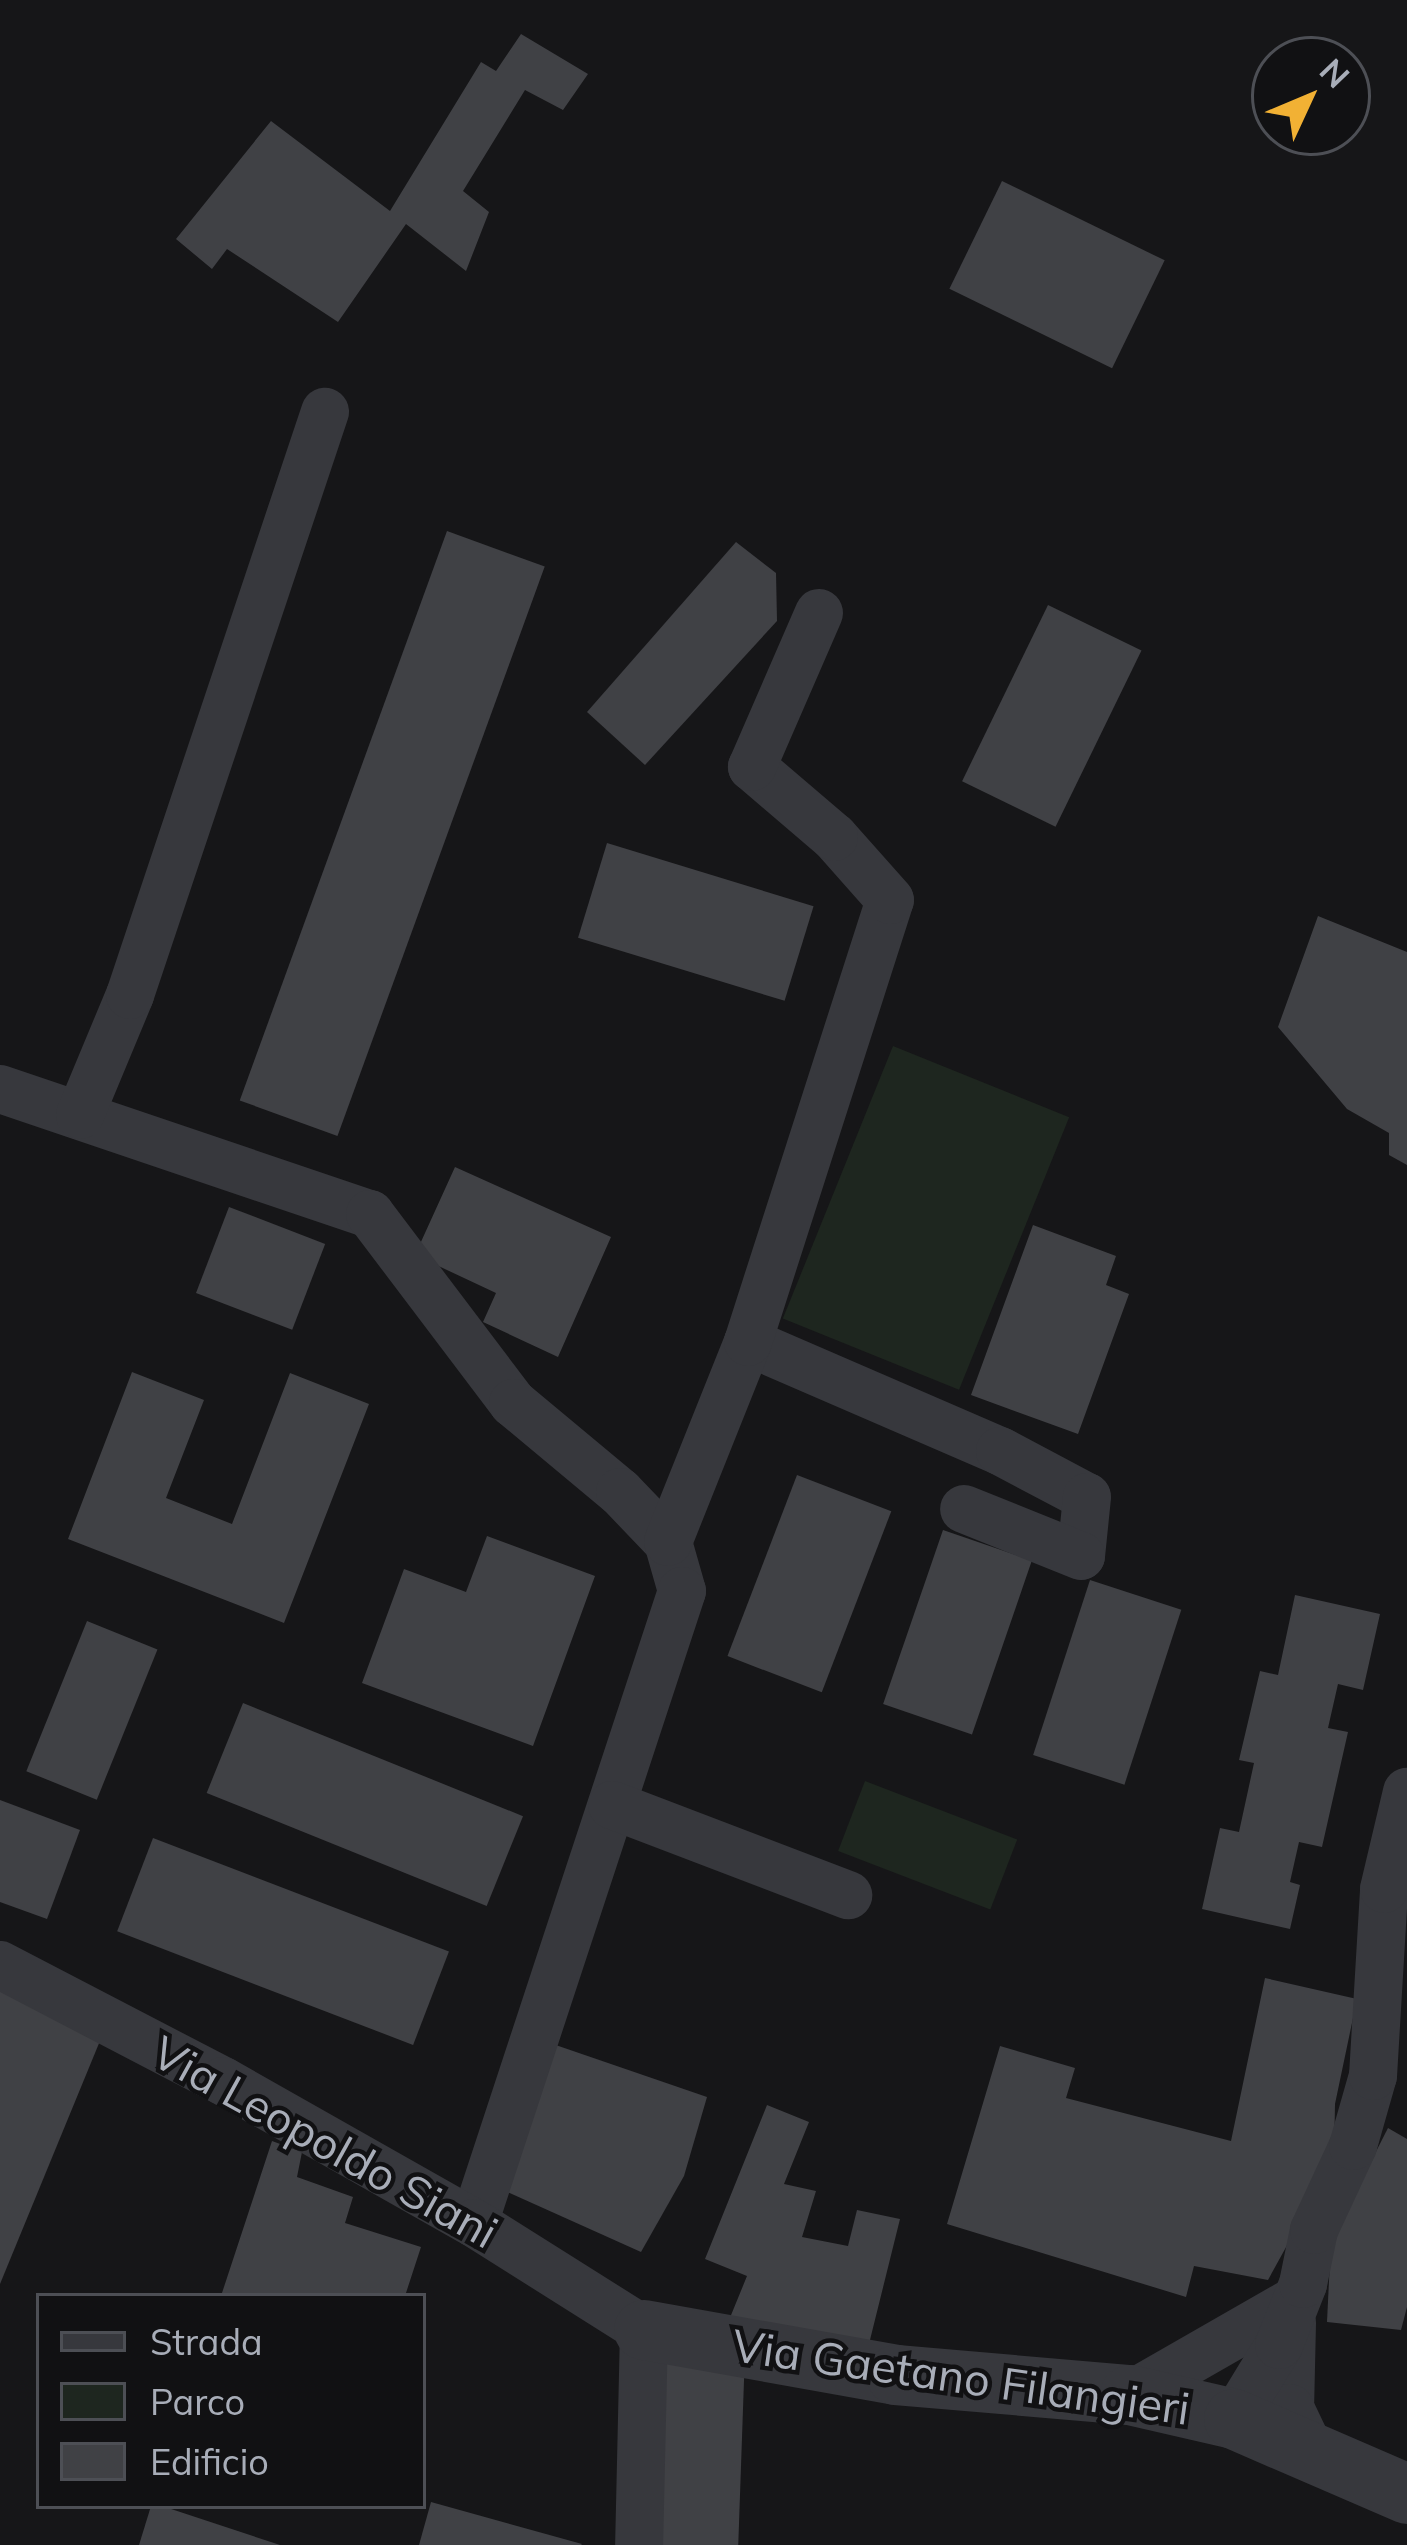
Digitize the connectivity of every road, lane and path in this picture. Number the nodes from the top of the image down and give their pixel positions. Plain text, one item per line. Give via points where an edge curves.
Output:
1 (325, 412) dead end
2 (819, 613) dead end
3 (0, 1090) edge
4 (80, 1115) junction
5 (748, 1342) junction
6 (964, 1509) dead end
7 (668, 1542) junction
8 (1407, 1792) edge
9 (612, 1804) junction
10 (848, 1895) dead end
11 (0, 1964) edge
12 (474, 2223) junction
13 (1294, 2306) junction
14 (644, 2330) junction
15 (1130, 2395) junction
16 (1227, 2417) junction
17 (1311, 2452) junction
18 (1407, 2494) edge
19 (638, 2545) edge

1 - 4 street via 130,994
2 - 5 street via 752,767 890,900
3 - 4 street
4 - 7 street via 370,1214 513,1403
5 - 6 street via 1087,1497 1081,1556
5 - 7 street
7 - 9 street via 682,1591
8 - 13 street via 1384,1889 1373,2076
9 - 10 street
9 - 12 street
11 - 12 street, Via Leopoldo Siani
12 - 14 street, Via Leopoldo Siani
13 - 15 street
13 - 16 street via 1224,2368 1214,2386
13 - 17 street via 1290,2408
14 - 15 street, Via Gaetano Filangieri via 896,2375
14 - 19 street
15 - 16 street, Via Gaetano Filangieri
16 - 17 street, Via Gaetano Filangieri
17 - 18 street, Via Gaetano Filangieri

